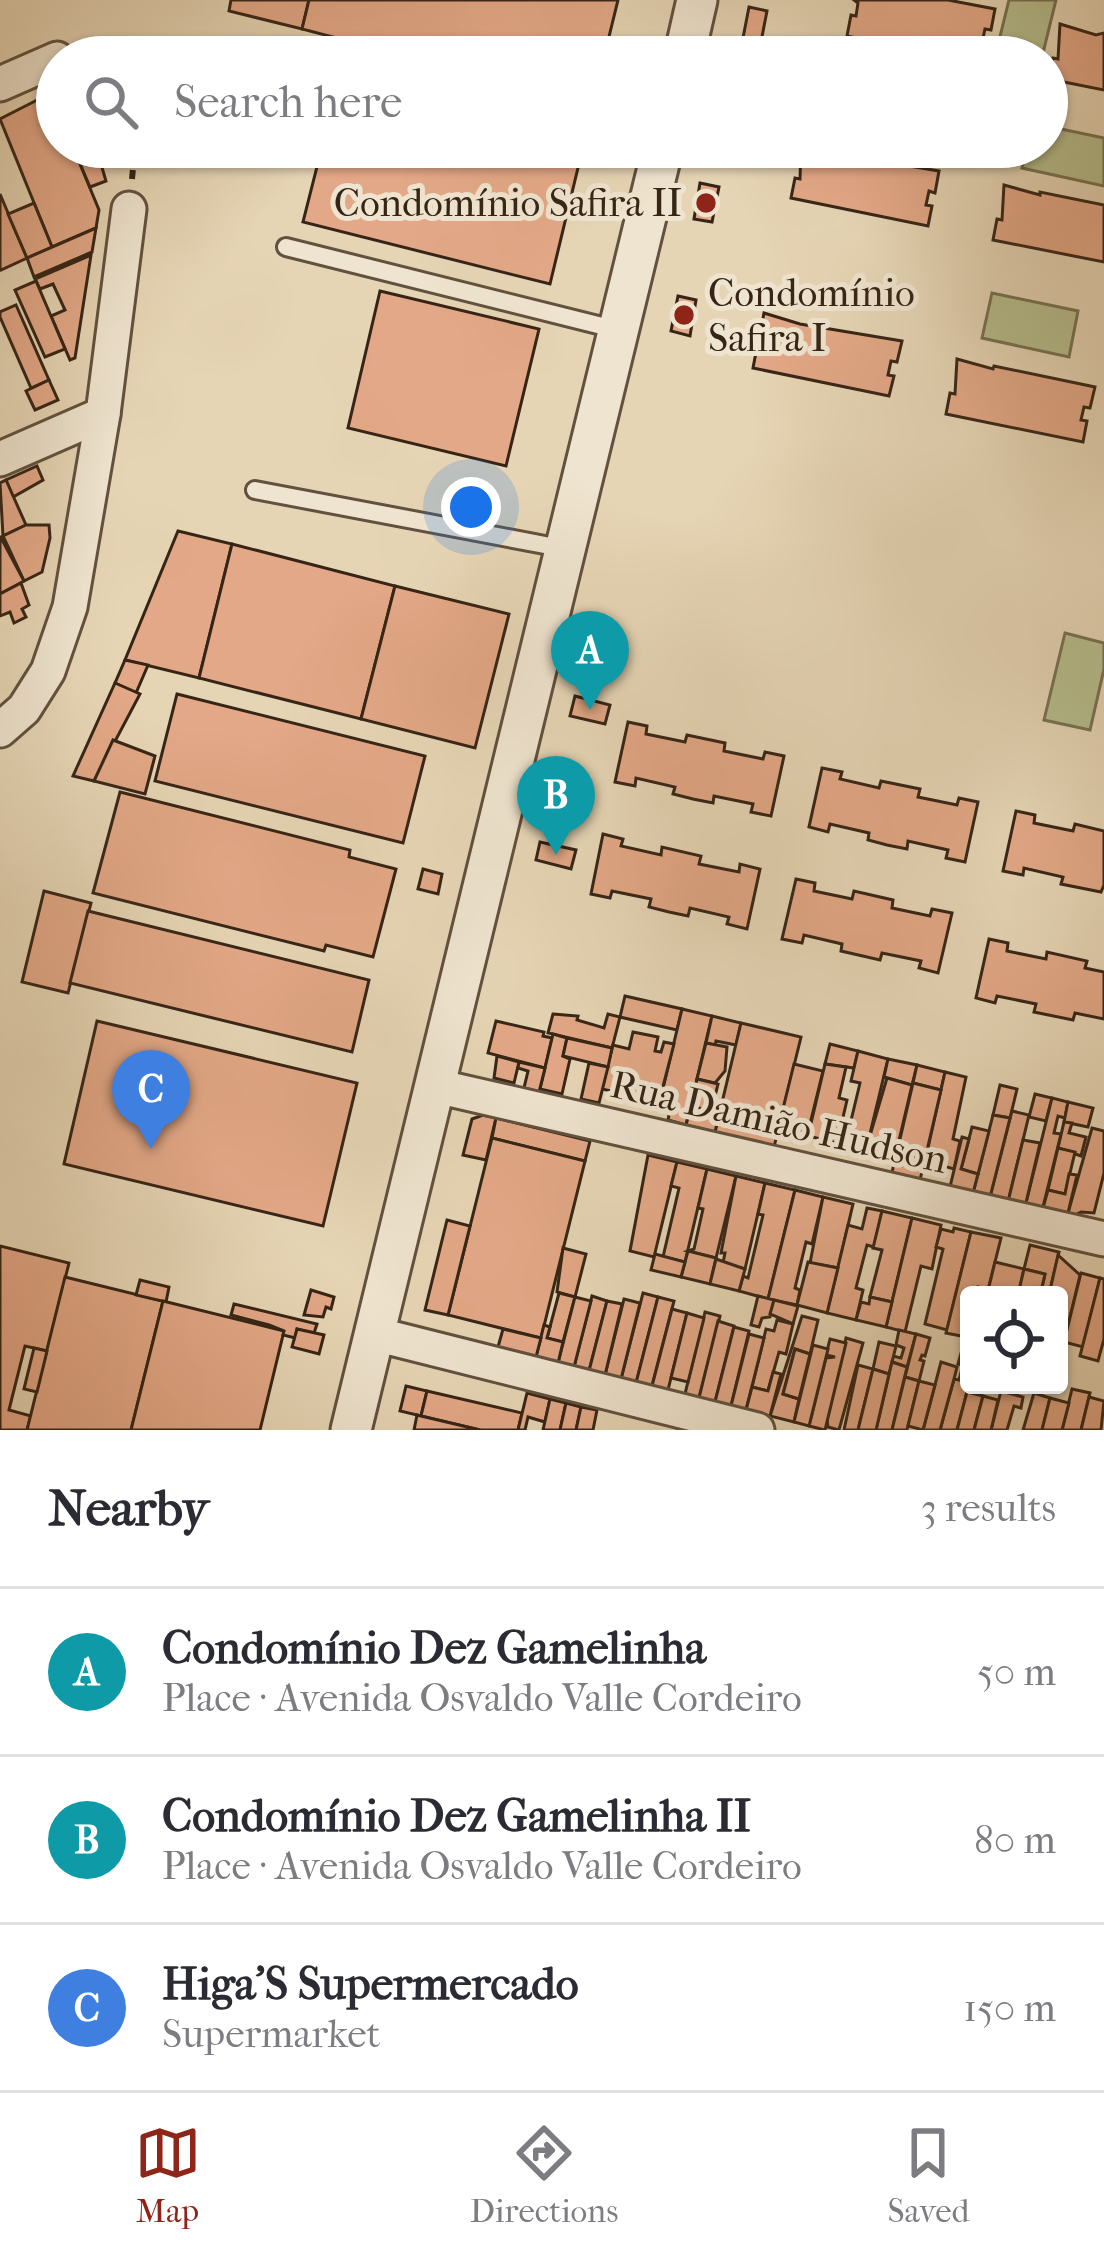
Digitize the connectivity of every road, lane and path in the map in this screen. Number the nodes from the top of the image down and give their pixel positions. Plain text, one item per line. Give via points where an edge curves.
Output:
1 (697, 0) edge
2 (689, 36) edge
3 (36, 68) edge
4 (0, 84) edge
5 (658, 168) edge
6 (129, 209) dead end
7 (286, 248) dead end
8 (619, 331) junction
9 (103, 414) junction
10 (0, 459) edge
11 (255, 490) dead end
12 (567, 550) junction
13 (0, 730) edge
14 (436, 1087) junction
15 (1104, 1239) edge
16 (375, 1334) junction
17 (351, 1430) edge
18 (757, 1430) edge

1 - 2 street
3 - 4 street
5 - 8 street
6 - 9 street
7 - 8 lane
8 - 12 street
9 - 10 street
9 - 13 street via 70,607 48,671
11 - 12 lane
12 - 14 street
14 - 15 street, Rua Damião Hudson
14 - 16 street
16 - 17 street
16 - 18 street

